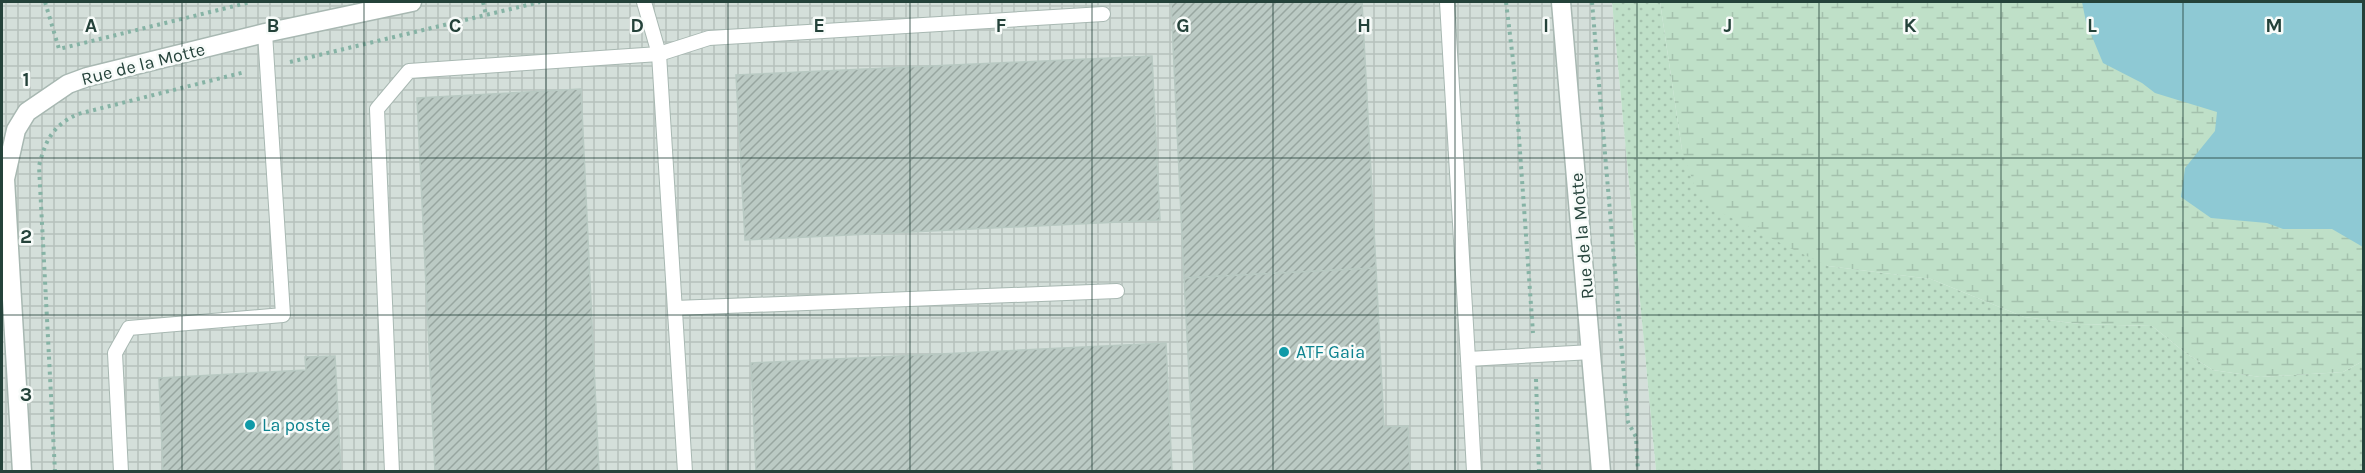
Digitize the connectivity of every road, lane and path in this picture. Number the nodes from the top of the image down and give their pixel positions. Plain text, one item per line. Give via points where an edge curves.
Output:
1 (45, 2) edge
2 (251, 2) edge
3 (412, 2) edge
4 (483, 2) edge
5 (540, 2) edge
6 (644, 2) edge
7 (1447, 2) edge
8 (1506, 2) edge
9 (1561, 2) edge
10 (1592, 2) edge
11 (1103, 14) dead end
12 (486, 15) junction
13 (265, 33) junction
14 (659, 54) junction
15 (266, 67) junction
16 (1117, 291) dead end
17 (675, 308) junction
18 (1592, 352) junction
19 (1534, 356) junction
20 (1468, 359) junction
21 (687, 470) edge
22 (22, 471) edge
23 (55, 471) edge
24 (121, 471) edge
25 (392, 471) edge
26 (1474, 471) edge
27 (1539, 471) edge
28 (1601, 471) edge
29 (1638, 471) edge

1 - 2 path via 59,49
3 - 13 street, Rue de la Motte
4 - 12 path
5 - 12 path
6 - 14 lane
7 - 20 lane
8 - 19 path via 1516,90
9 - 18 street, Rue de la Motte
10 - 29 path via 1628,422 1636,437
11 - 14 lane via 709,38
12 - 15 path
13 - 15 lane
13 - 22 street, Rue de la Motte via 68,84 27,112 16,130 5,179
14 - 17 lane
14 - 25 lane via 409,71 377,109
15 - 23 path via 78,114 64,120 43,147 39,166
15 - 24 lane via 283,315 129,328 115,352
16 - 17 lane
17 - 21 lane
18 - 19 lane
18 - 28 street, Rue de la Motte
19 - 20 lane
19 - 27 path
20 - 26 lane

